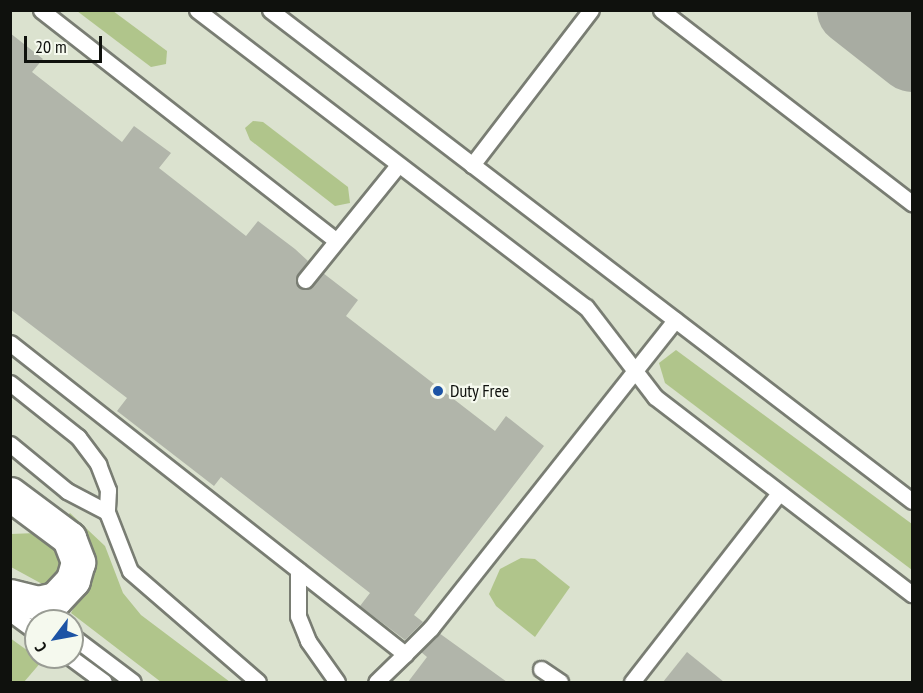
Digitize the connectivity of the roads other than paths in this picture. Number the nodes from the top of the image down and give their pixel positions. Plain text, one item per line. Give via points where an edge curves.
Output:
1 (41, 10) edge
2 (196, 10) edge
3 (270, 10) edge
4 (591, 10) edge
5 (661, 10) edge
6 (398, 165) junction
7 (472, 165) junction
8 (912, 203) edge
9 (335, 240) junction
10 (304, 280) dead end
11 (675, 320) junction
12 (10, 343) edge
13 (636, 373) junction
14 (10, 383) edge
15 (10, 444) edge
16 (779, 493) junction
17 (912, 501) edge
18 (19, 504) edge
19 (107, 512) junction
20 (298, 570) junction
21 (912, 594) edge
22 (14, 600) edge
23 (30, 609) edge
24 (24, 615) edge
25 (84, 645) edge
26 (405, 654) junction
27 (84, 667) edge
28 (541, 669) dead end
29 (104, 682) edge
30 (133, 682) edge
31 (258, 682) edge
32 (337, 682) edge
33 (375, 682) edge
34 (560, 682) edge
35 (632, 682) edge

1 - 9 lane
2 - 6 lane
3 - 7 lane
4 - 7 lane
5 - 8 lane
6 - 9 lane
6 - 13 lane via 586,307
7 - 11 lane
9 - 10 lane
11 - 13 lane
11 - 17 lane
12 - 20 lane
13 - 16 lane via 655,397
13 - 26 lane via 431,628
14 - 19 lane via 78,437 98,464 108,489
15 - 19 lane via 67,491
16 - 21 lane
16 - 35 lane
18 - 22 street via 69,538 78,562 61,596 43,603
19 - 31 lane via 137,579
20 - 26 lane
20 - 32 lane via 298,616 308,641
22 - 23 lane
22 - 24 lane
25 - 30 lane
26 - 33 lane
27 - 29 lane
28 - 34 lane

